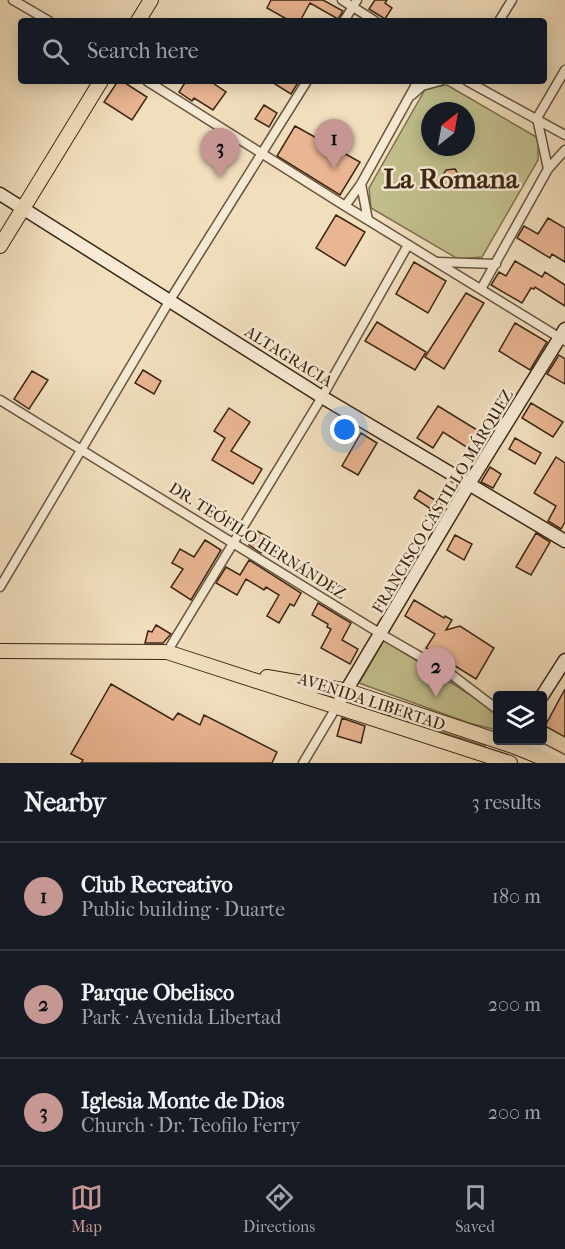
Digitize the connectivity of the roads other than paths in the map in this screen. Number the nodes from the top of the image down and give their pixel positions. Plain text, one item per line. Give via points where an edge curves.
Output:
1 (13, 0) edge
2 (151, 0) edge
3 (342, 0) edge
4 (512, 0) edge
5 (355, 3) edge
6 (44, 18) edge
7 (140, 18) edge
8 (346, 18) edge
9 (372, 18) edge
10 (501, 18) edge
11 (565, 70) edge
12 (99, 84) edge
13 (152, 84) edge
14 (305, 84) edge
15 (416, 84) edge
16 (429, 84) edge
17 (473, 84) edge
18 (406, 100) junction
19 (537, 118) junction
20 (565, 135) edge
21 (565, 150) edge
22 (262, 154) junction
23 (548, 169) junction
24 (361, 184) junction
25 (0, 194) edge
26 (345, 206) junction
27 (24, 208) junction
28 (368, 220) junction
29 (408, 245) junction
30 (0, 246) edge
31 (437, 262) junction
32 (496, 264) junction
33 (481, 289) junction
34 (170, 300) junction
35 (563, 336) edge
36 (322, 397) junction
37 (0, 400) edge
38 (81, 448) junction
39 (469, 484) junction
40 (565, 541) edge
41 (232, 542) junction
42 (0, 587) edge
43 (381, 634) junction
44 (0, 651) edge
45 (167, 652) junction
46 (565, 660) edge
47 (224, 670) junction
48 (348, 691) junction
49 (546, 691) edge
50 (337, 706) junction
51 (493, 706) edge
52 (493, 736) edge
53 (513, 745) edge
54 (518, 745) edge
55 (535, 745) edge
56 (565, 760) edge
57 (507, 762) edge
58 (303, 763) edge
59 (555, 763) edge

1 - 6 street
2 - 7 main road
3 - 5 street
4 - 10 street
5 - 8 street
5 - 9 street
11 - 19 street
12 - 27 main road
13 - 22 street
14 - 22 street
15 - 18 street
16 - 18 street
17 - 19 street
18 - 24 street
19 - 20 street
19 - 23 street
21 - 23 street
22 - 26 street
22 - 34 street
23 - 32 street
24 - 26 street
24 - 28 street
25 - 27 street, ALTAGRACIA
26 - 28 street
27 - 30 main road
27 - 34 street, ALTAGRACIA
28 - 29 street
29 - 31 street
29 - 36 street
31 - 32 street
31 - 33 street
32 - 33 street
33 - 35 street
34 - 36 street, ALTAGRACIA
34 - 38 street
35 - 39 street, FRANCISCO CASTILLO MÁRQUEZ
36 - 39 street, ALTAGRACIA
36 - 41 street
37 - 38 street, DR. TEÓFILO HERNÁNDEZ
38 - 41 street, DR. TEÓFILO HERNÁNDEZ
38 - 42 street
39 - 40 street, ALTAGRACIA
39 - 43 street, FRANCISCO CASTILLO MÁRQUEZ
41 - 43 street, DR. TEÓFILO HERNÁNDEZ
41 - 45 street
43 - 48 street, FRANCISCO CASTILLO MÁRQUEZ
43 - 51 street, DR. TEÓFILO HERNÁNDEZ via 452,675
44 - 45 main road, AVENIDA LIBERTAD
45 - 47 main road, AVENIDA LIBERTAD
46 - 49 street
47 - 48 main road, AVENIDA LIBERTAD
47 - 50 main road, AVENIDA LIBERTAD
48 - 50 street, FRANCISCO CASTILLO MÁRQUEZ
48 - 52 main road, AVENIDA LIBERTAD
50 - 57 main road, AVENIDA LIBERTAD
50 - 58 street
53 - 57 street
54 - 59 main road, AVENIDA LIBERTAD
55 - 56 street

